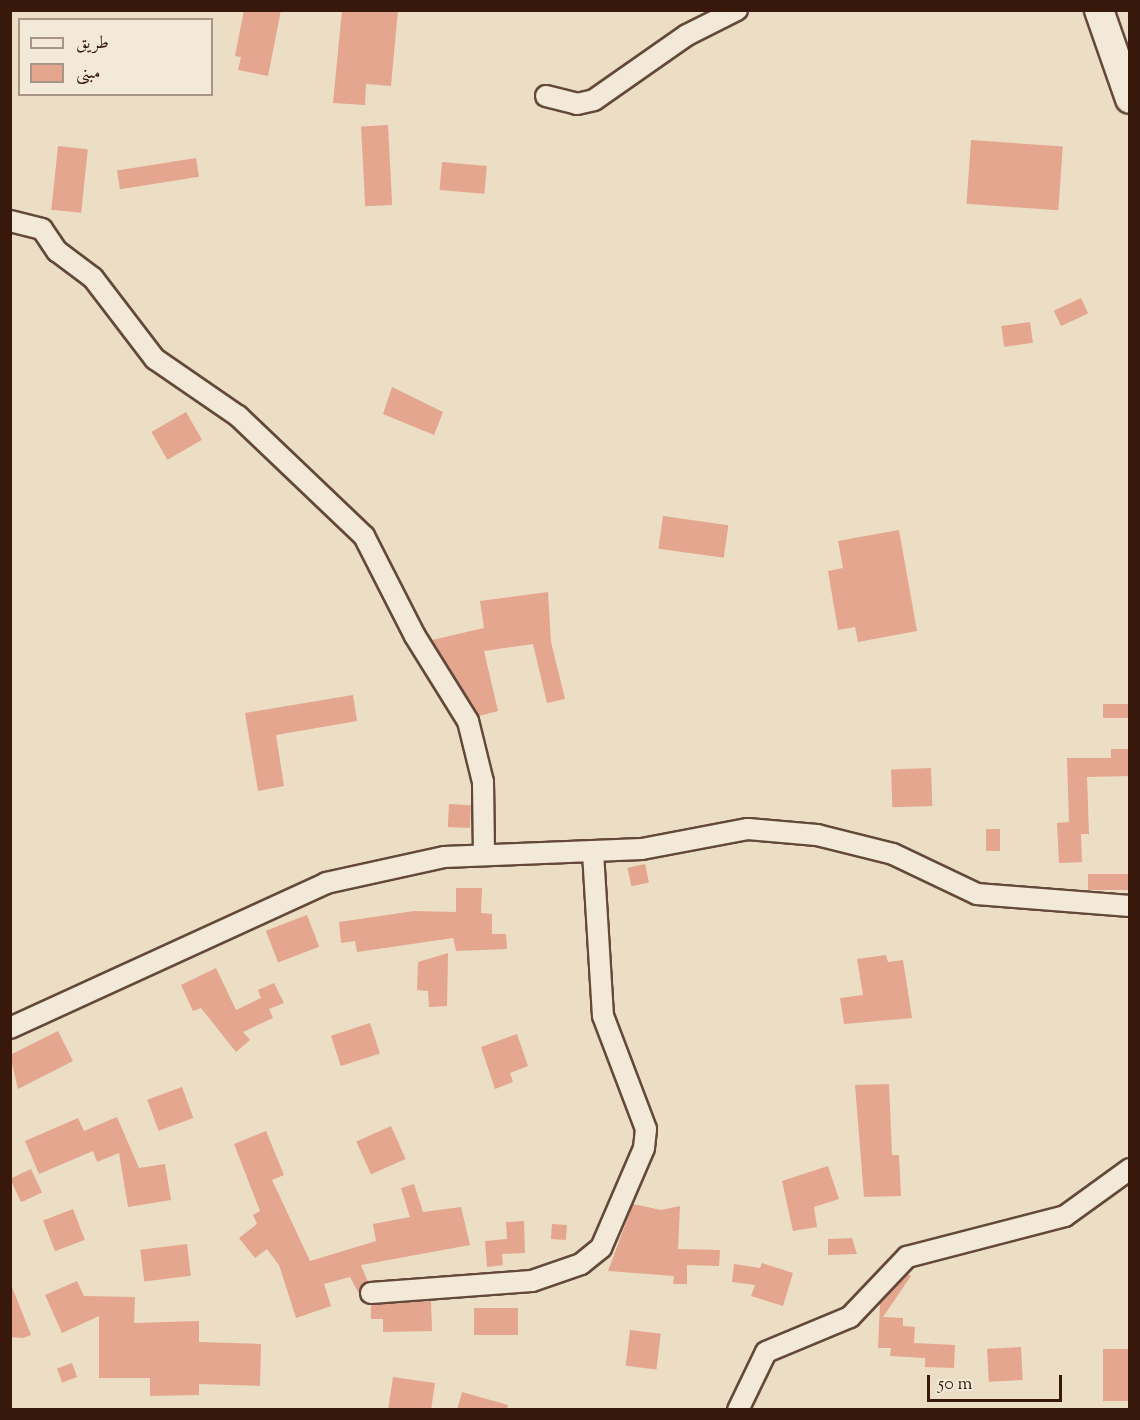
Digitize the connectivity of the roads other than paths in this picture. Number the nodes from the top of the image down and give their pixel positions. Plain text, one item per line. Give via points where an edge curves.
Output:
1 (737, 10) edge
2 (1099, 10) edge
3 (546, 96) dead end
4 (1130, 99) edge
5 (10, 221) edge
6 (593, 852) junction
7 (484, 855) junction
8 (1130, 906) edge
9 (10, 1028) edge
10 (1130, 1169) edge
11 (371, 1293) dead end
12 (738, 1410) edge

1 - 3 street via 687,35 594,100 577,104
2 - 4 main road
5 - 7 street via 42,229 57,251 93,278 154,359 238,416 327,496 364,536 416,636 468,721 478,751
6 - 7 street
6 - 8 street via 642,849 748,829 817,835 893,854 977,894
6 - 11 street via 603,1016 646,1129 644,1148 601,1248 580,1264 532,1281
7 - 9 street via 395,864 326,883
10 - 12 street via 1065,1216 907,1257 850,1317 766,1352

